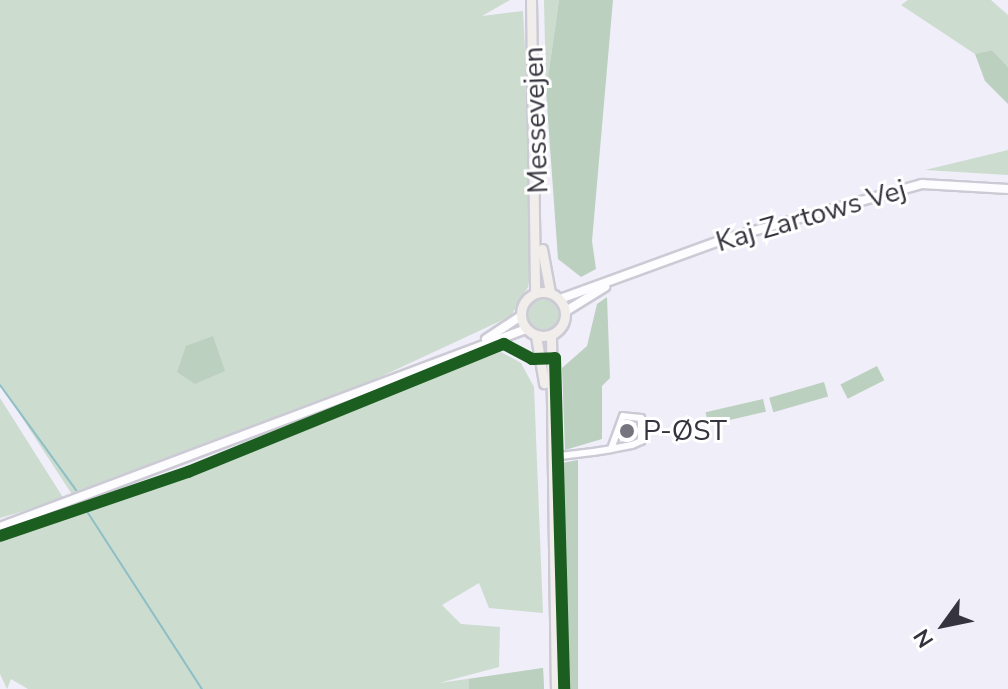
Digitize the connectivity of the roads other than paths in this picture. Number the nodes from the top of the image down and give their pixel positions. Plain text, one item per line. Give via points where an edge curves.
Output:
1 (531, 0) edge
2 (1008, 189) edge
3 (540, 241) junction
4 (619, 279) junction
5 (550, 292) junction
6 (535, 293) junction
7 (560, 299) junction
8 (566, 311) junction
9 (521, 316) junction
10 (526, 329) junction
11 (551, 335) junction
12 (536, 336) junction
13 (482, 342) junction
14 (546, 390) junction
15 (611, 449) junction
16 (549, 457) junction
17 (0, 527) edge
18 (556, 689) edge

1 - 3 main road, Messevejen
2 - 4 street, Kaj Zartows Vej via 949,181
3 - 5 main road, Messevejen
3 - 6 main road, Messevejen
4 - 7 street, Kaj Zartows Vej
4 - 8 street, Kaj Zartows Vej
5 - 6 main road
5 - 7 main road
6 - 9 main road
7 - 8 main road
8 - 11 main road
9 - 10 main road
9 - 13 street
10 - 12 main road
10 - 13 street
11 - 12 main road
11 - 14 main road
12 - 14 main road
13 - 17 street via 275,429
14 - 16 main road
15 - 15 street via 641,441 641,418 623,416
15 - 16 street
16 - 18 main road

